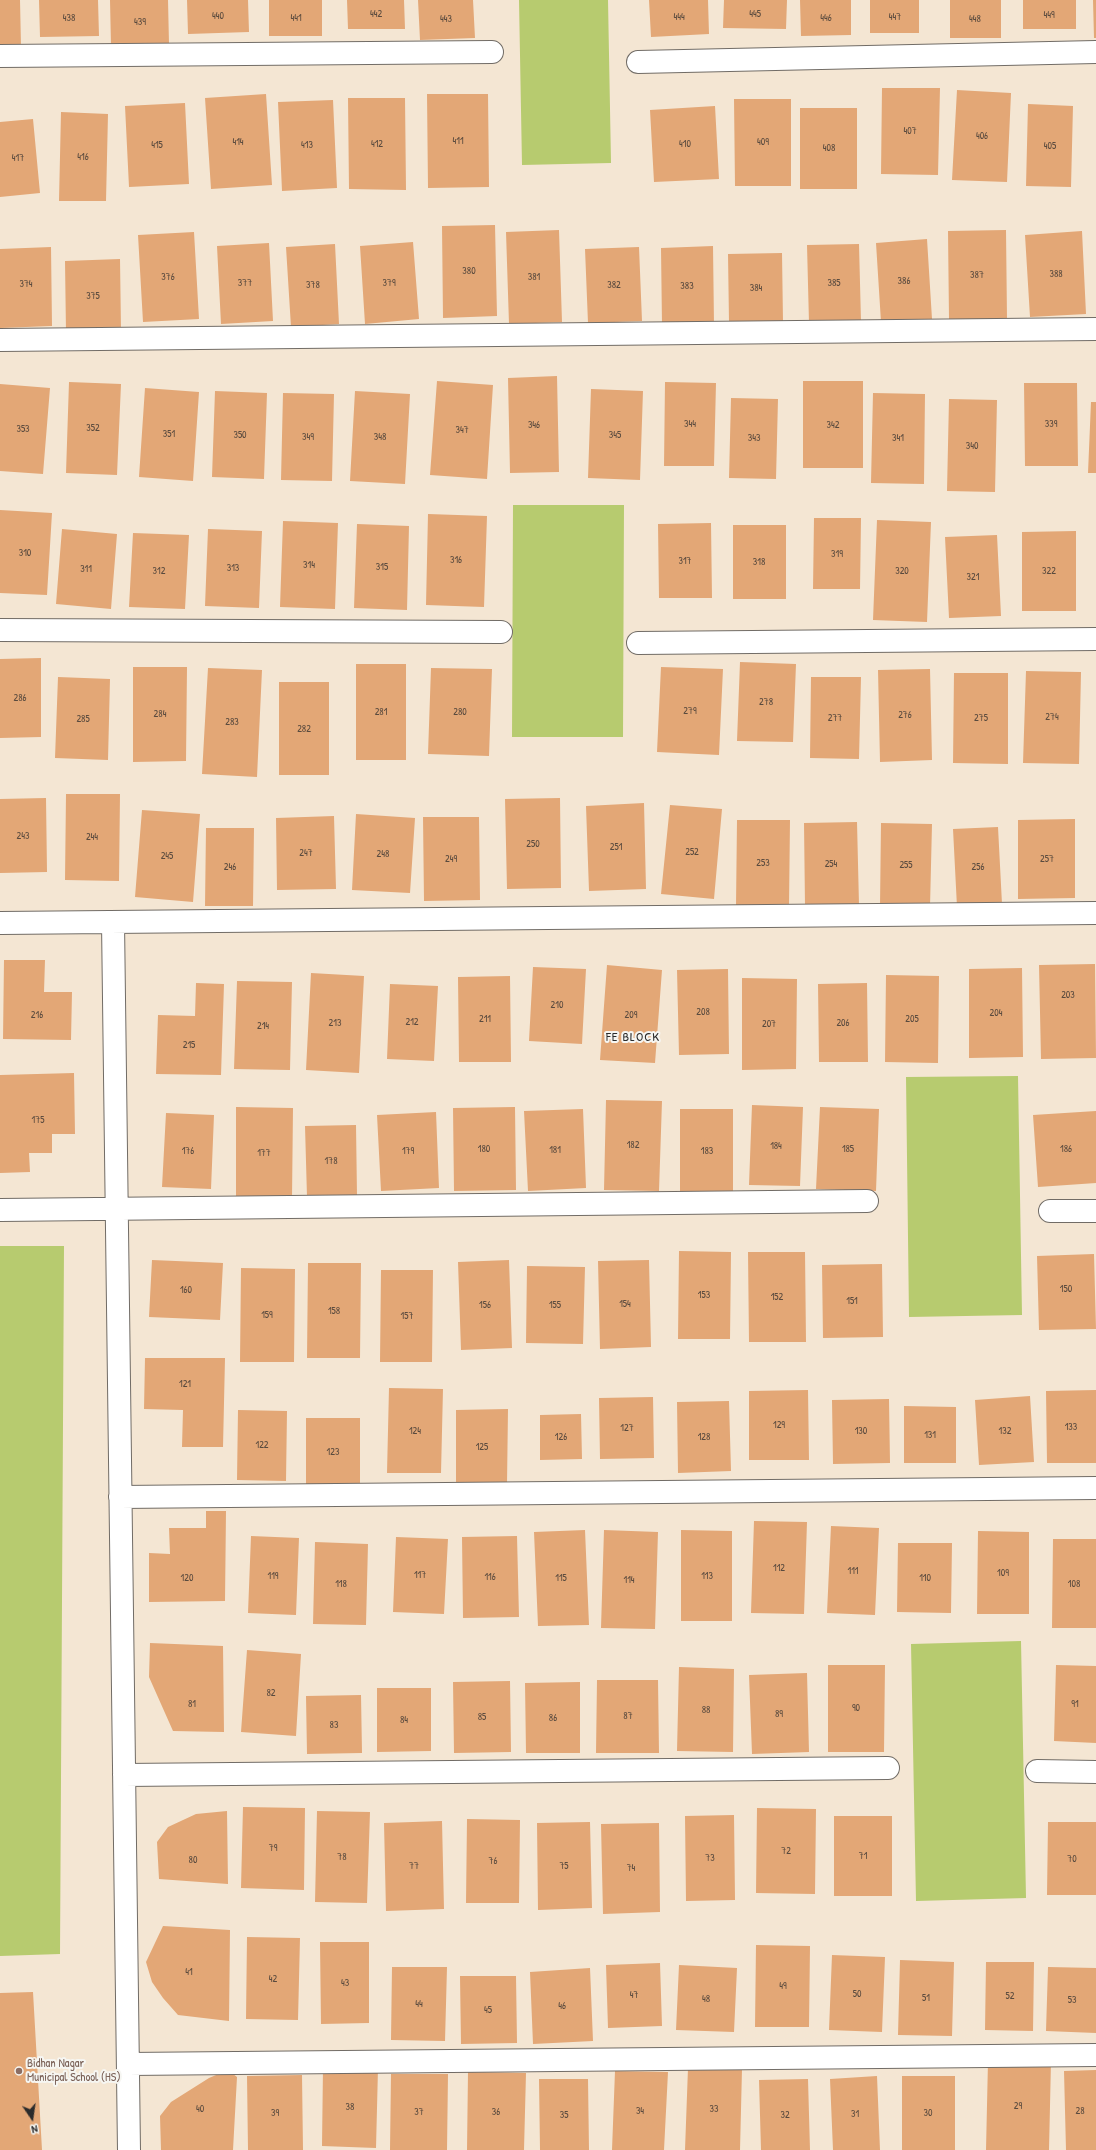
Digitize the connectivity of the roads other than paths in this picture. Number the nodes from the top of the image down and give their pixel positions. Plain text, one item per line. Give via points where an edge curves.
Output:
1 (492, 52) dead end
2 (1096, 52) edge
3 (0, 56) edge
4 (638, 62) dead end
5 (1096, 329) edge
6 (0, 340) edge
7 (0, 630) edge
8 (501, 632) dead end
9 (1096, 639) edge
10 (638, 643) dead end
11 (1096, 913) edge
12 (113, 922) junction
13 (0, 923) edge
14 (867, 1201) dead end
15 (116, 1209) junction
16 (0, 1210) edge
17 (1096, 1210) edge
18 (1050, 1211) dead end
19 (1096, 1488) edge
20 (120, 1497) junction
21 (888, 1768) dead end
22 (1037, 1771) dead end
23 (1096, 1772) edge
24 (124, 1775) junction
25 (1096, 2055) edge
26 (128, 2064) junction
27 (129, 2150) edge

1 - 3 street
2 - 4 street
5 - 6 street
7 - 8 street
9 - 10 street
11 - 12 street
12 - 13 street
12 - 15 street
14 - 15 street
15 - 16 street
15 - 20 street
17 - 18 street
19 - 20 street
20 - 24 street
21 - 24 street
22 - 23 street
24 - 26 street
25 - 26 street
26 - 27 street

